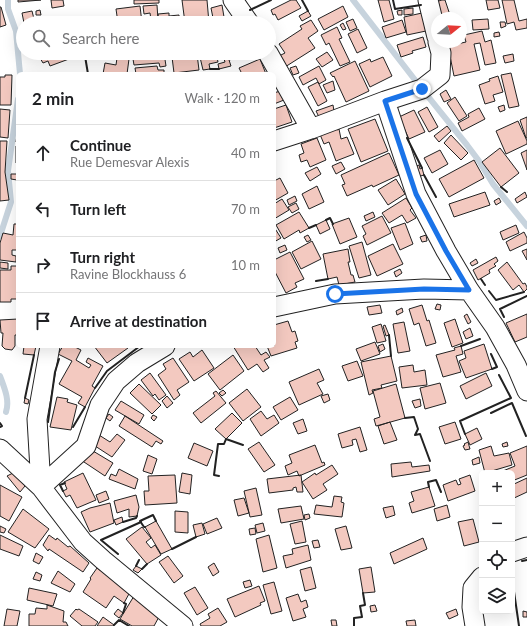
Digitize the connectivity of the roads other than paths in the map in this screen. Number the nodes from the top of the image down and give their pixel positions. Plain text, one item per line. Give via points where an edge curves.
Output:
1 (233, 0) edge
2 (428, 0) edge
3 (431, 12) edge
4 (244, 16) edge
5 (440, 48) edge
6 (272, 60) edge
7 (385, 101) junction
8 (311, 129) junction
9 (276, 139) edge
10 (469, 290) junction
11 (276, 307) edge
12 (50, 348) edge
13 (162, 348) edge
14 (527, 391) edge
15 (0, 449) edge
16 (42, 487) junction
17 (527, 547) edge
18 (515, 551) edge
19 (481, 578) edge
20 (183, 626) edge
21 (476, 626) edge

1 - 4 street
2 - 3 street
5 - 7 street via 440,75 422,89
6 - 8 street
7 - 8 street
7 - 10 street via 416,194
8 - 9 street
10 - 11 street via 424,289 335,294
10 - 14 street via 495,326
12 - 16 street via 37,420
13 - 16 street via 137,363 116,381 100,405 86,446
15 - 16 street
16 - 20 street via 83,542
17 - 18 street
19 - 21 street via 473,588 472,607

